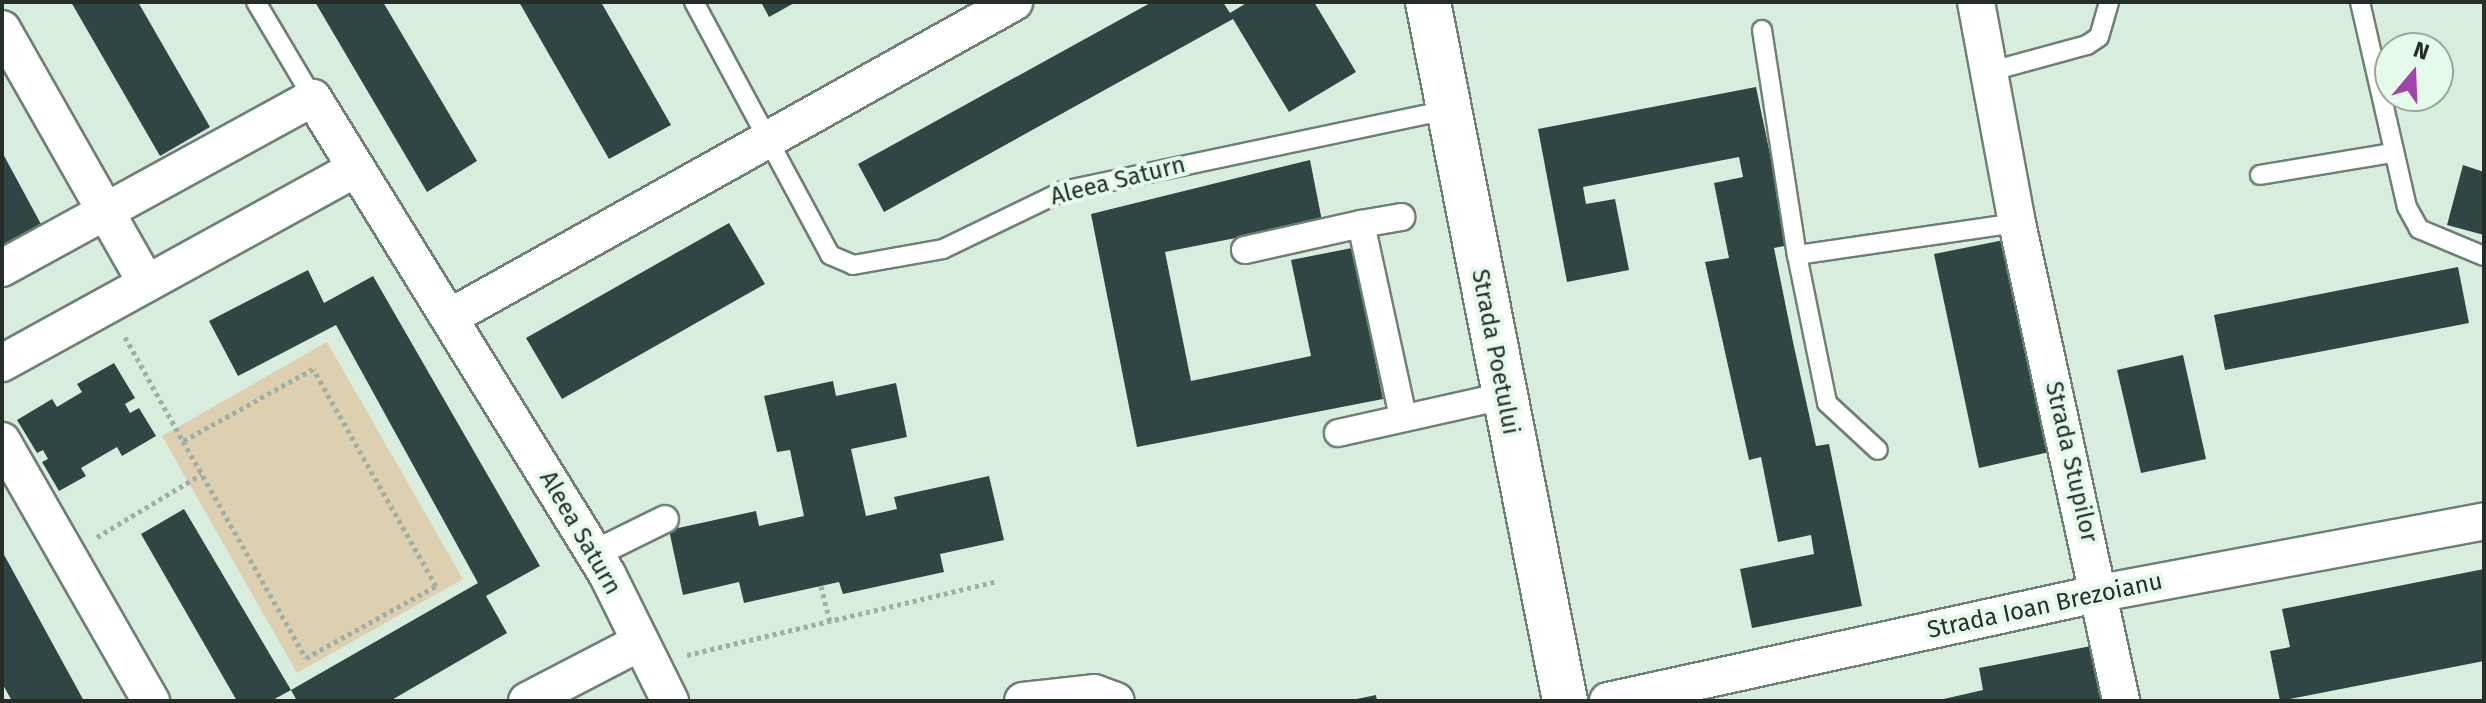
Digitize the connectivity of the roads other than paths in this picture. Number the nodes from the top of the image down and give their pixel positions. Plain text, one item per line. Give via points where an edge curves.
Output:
1 (256, 2) edge
2 (694, 2) edge
3 (1014, 2) edge
4 (1428, 2) edge
5 (1976, 2) edge
6 (2109, 2) edge
7 (2360, 2) edge
8 (2, 29) edge
9 (1762, 30) dead end
10 (1988, 72) junction
11 (313, 98) junction
12 (1447, 110) junction
13 (771, 142) junction
14 (2391, 153) junction
15 (356, 168) junction
16 (2260, 175) dead end
17 (105, 211) junction
18 (1401, 217) dead end
19 (2017, 223) junction
20 (1361, 224) junction
21 (1245, 250) dead end
22 (1797, 255) junction
23 (2484, 256) edge
24 (2, 268) edge
25 (146, 283) junction
26 (452, 316) junction
27 (2, 363) edge
28 (1504, 396) junction
29 (1403, 416) junction
30 (1338, 433) dead end
31 (2, 441) edge
32 (1878, 450) dead end
33 (665, 519) dead end
34 (2484, 521) edge
35 (594, 554) junction
36 (2101, 593) junction
37 (655, 650) junction
38 (151, 701) edge
39 (527, 701) edge
40 (670, 701) edge
41 (1023, 701) edge
42 (1116, 701) edge
43 (1565, 701) edge
44 (1608, 701) edge
45 (2121, 701) edge

1 - 11 lane, Aleea Saturn
2 - 13 lane, Aleea Saturn
3 - 13 street
4 - 12 street, Strada Poetului
5 - 10 street, Strada Stupilor
6 - 10 lane via 2099,37 2087,45
7 - 14 lane
8 - 17 street
9 - 22 lane
10 - 19 street, Strada Stupilor
11 - 15 street, Aleea Saturn
11 - 17 street
12 - 13 lane, Aleea Saturn via 1063,191 943,249 853,265 830,255
12 - 28 street, Strada Poetului
13 - 26 street
14 - 16 lane
14 - 23 lane via 2419,229
15 - 25 street
15 - 26 street, Aleea Saturn
17 - 24 street
17 - 25 street
18 - 20 street
19 - 22 lane
19 - 36 street, Strada Stupilor
20 - 21 street
20 - 29 street
22 - 32 lane via 1827,403
25 - 27 street
26 - 35 street, Aleea Saturn
28 - 29 street
28 - 43 street, Strada Poetului
29 - 30 street
31 - 38 street
33 - 35 street
34 - 36 street, Strada Ioan Brezoianu
35 - 37 street, Aleea Saturn
36 - 44 street, Strada Ioan Brezoianu
36 - 45 street, Strada Stupilor
37 - 39 street
37 - 40 street, Aleea Saturn
41 - 42 street via 1094,693

